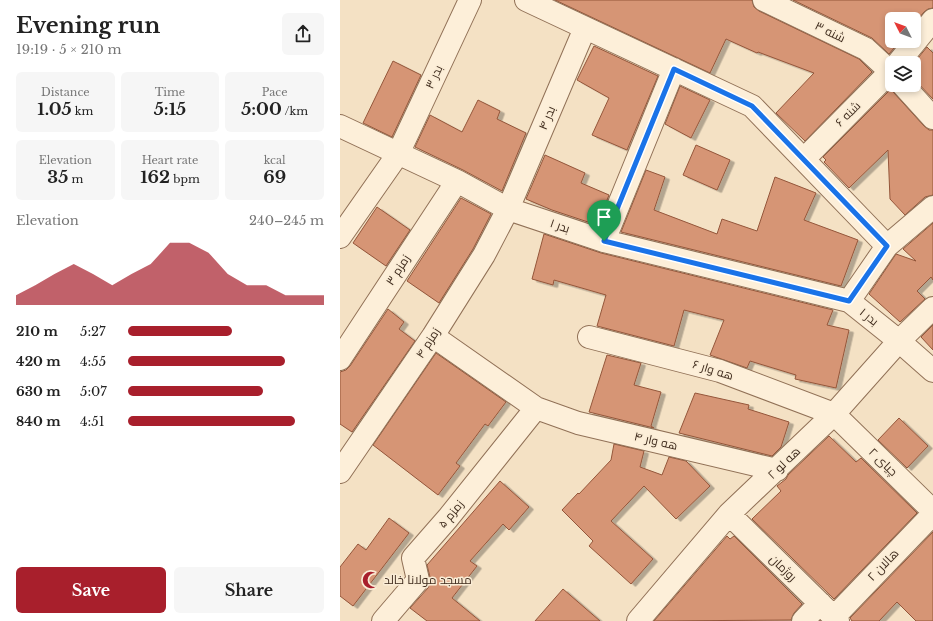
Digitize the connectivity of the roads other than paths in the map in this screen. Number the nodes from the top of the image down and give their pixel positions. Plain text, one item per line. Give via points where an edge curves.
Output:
1 (470, 0) edge
2 (526, 0) edge
3 (764, 0) edge
4 (933, 20) edge
5 (585, 28) junction
6 (907, 56) edge
7 (885, 65) edge
8 (674, 69) junction
9 (885, 82) edge
10 (911, 92) edge
11 (933, 118) edge
12 (340, 126) edge
13 (398, 154) junction
14 (804, 159) junction
15 (457, 181) junction
16 (933, 207) edge
17 (508, 209) junction
18 (340, 237) edge
19 (604, 241) junction
20 (887, 246) junction
21 (849, 301) junction
22 (933, 308) edge
23 (433, 336) junction
24 (589, 337) dead end
25 (899, 341) junction
26 (344, 345) edge
27 (933, 371) edge
28 (536, 408) junction
29 (834, 414) junction
30 (344, 459) edge
31 (776, 470) junction
32 (933, 511) edge
33 (729, 514) junction
34 (933, 514) edge
35 (831, 614) edge
36 (383, 621) edge
37 (638, 621) edge
38 (803, 621) edge

1 - 13 street, بدر ۳
2 - 5 street
3 - 7 street, شنه ۳ via 866,49
4 - 6 street, شنه ۶
5 - 8 street
5 - 17 street, بدر ۴
8 - 14 street via 752,106
8 - 19 street
9 - 14 street, شنه ۶
10 - 11 street, شنه ۳
12 - 13 street, بدر ۱
13 - 15 street, بدر ۱
13 - 18 street, بدر ۳
14 - 20 street
15 - 17 street, بدر ۱
15 - 26 street, زمزم ۳
16 - 20 street
17 - 19 street, بدر ۱
17 - 23 street, زمزم ۴ via 484,255
19 - 21 street, بدر ۱
20 - 21 street
21 - 25 street, بدر ۱
22 - 25 street, هه لو ۲
23 - 28 street, هه وار ۴
23 - 30 street, زمزم ۴
24 - 29 street, هه وار ۶ via 720,371
25 - 27 street, بدر ۱
25 - 29 street, هه لو ۲
28 - 31 street, هه وار ۴ via 578,423
28 - 36 street, زمزم ۵ via 413,558 418,580
29 - 31 street, هه لو ۲
29 - 32 street, چیای ۲
31 - 33 street, هه لو ۲
33 - 35 street, روژمان
33 - 37 street, هه لو ۲
34 - 35 street, هالان ۲
35 - 38 street, هالان ۲

